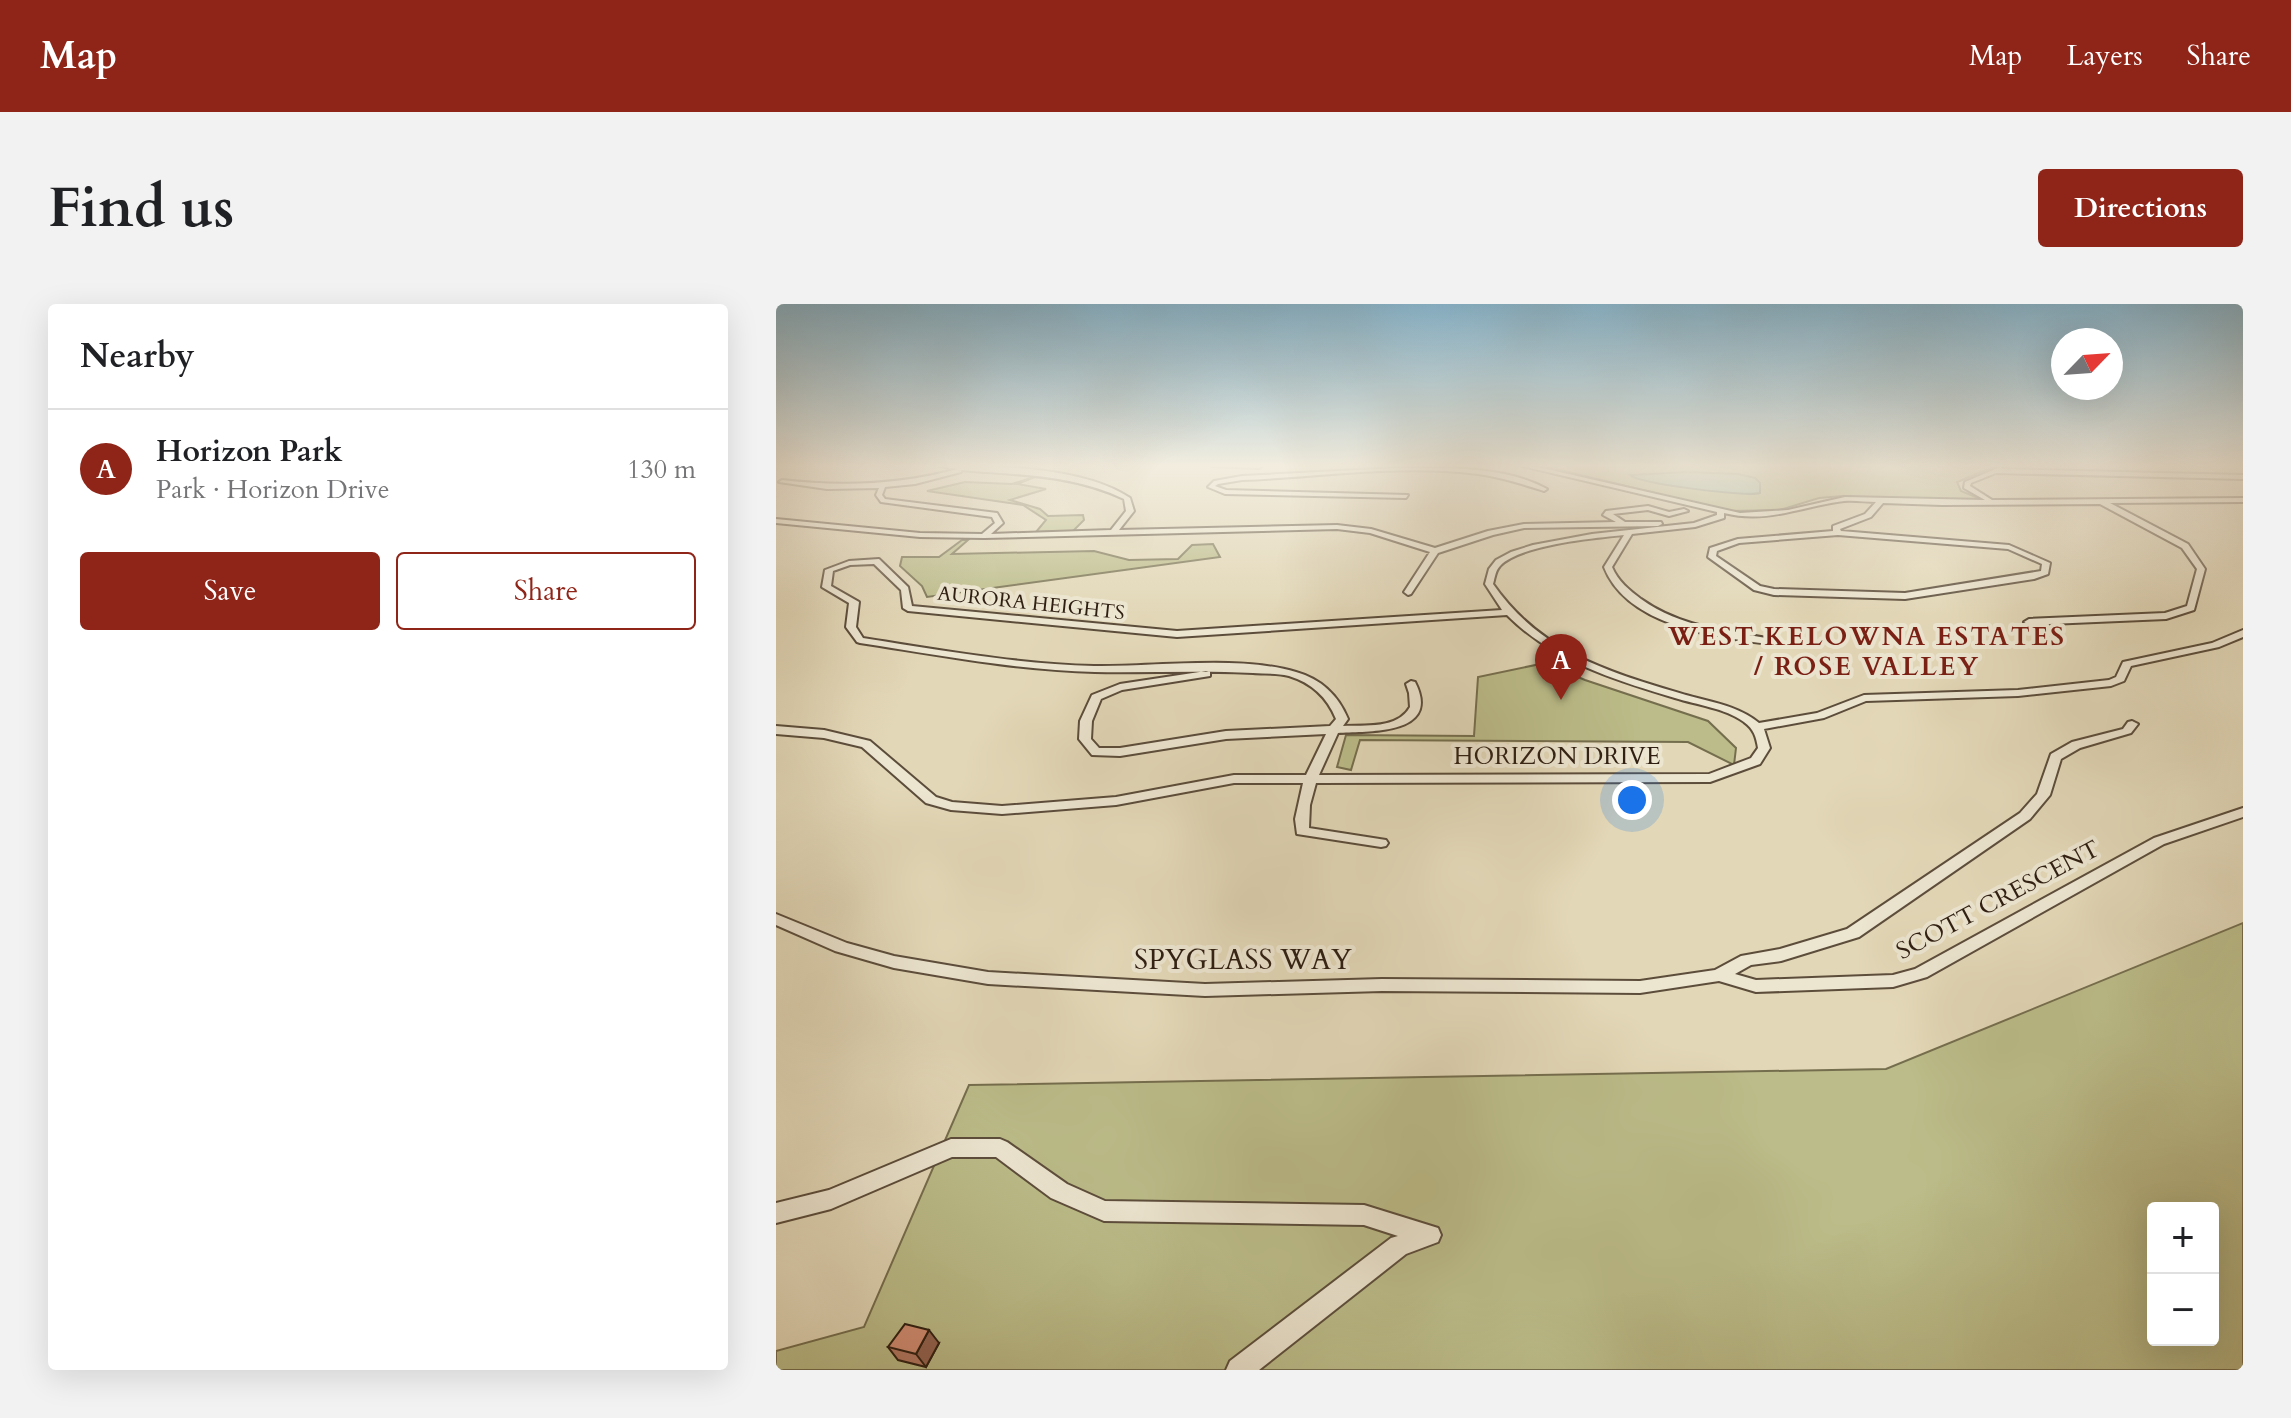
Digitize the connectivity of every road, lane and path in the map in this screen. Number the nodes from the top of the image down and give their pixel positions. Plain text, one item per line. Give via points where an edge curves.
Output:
1 (994, 516) edge
2 (1126, 516) edge
3 (1609, 516) edge
4 (1665, 516) edge
5 (1721, 516) edge
6 (1870, 516) edge
7 (2128, 516) edge
8 (776, 521) edge
9 (1650, 522) junction
10 (1625, 528) junction
11 (1670, 528) junction
12 (1113, 533) junction
13 (1838, 533) junction
14 (984, 536) junction
15 (1435, 551) junction
16 (1408, 592) dead end
17 (1508, 612) junction
18 (2029, 622) dead end
19 (2243, 633) edge
20 (1769, 641) dead end
21 (1257, 669) junction
22 (1411, 684) dead end
23 (2132, 724) dead end
24 (1756, 727) junction
25 (1333, 729) junction
26 (776, 730) edge
27 (1312, 779) junction
28 (2243, 812) edge
29 (1381, 843) dead end
30 (776, 919) edge
31 (1719, 975) junction
32 (776, 1213) edge
33 (1239, 1370) edge

1 - 14 street via 999,523
2 - 12 street
3 - 10 street
4 - 9 street
5 - 11 street
6 - 13 street via 1844,523 1836,528
7 - 18 street via 2185,546 2201,569 2191,608 2166,616
8 - 14 street
9 - 10 street
9 - 11 street
10 - 11 street
10 - 15 street via 1503,529
10 - 17 street via 1531,548 1501,561 1489,584
10 - 20 street via 1608,567 1621,588 1641,604 1680,628
12 - 14 street
12 - 15 street via 1337,527 1371,531
13 - 13 street via 2009,547 2046,563 2045,572 1905,596 1870,596 1765,590 1712,557 1713,550 1738,541
15 - 16 street
17 - 21 street, AURORA HEIGHTS via 1243,632 1144,633 908,608 905,589 876,561 837,566 825,582 854,602 851,627 860,640 1022,665
17 - 24 street via 1577,659 1738,714
19 - 24 street via 2215,645 2127,664 2120,679 2111,683 2018,693 1864,698 1820,716
21 - 25 street via 1307,678 1325,688 1338,703 1342,719
21 - 25 street via 1120,687 1096,697 1085,739 1096,752 1120,752 1226,735
22 - 25 street via 1417,696 1415,712 1406,722
23 - 31 street via 2127,731 2076,745 2055,757 2043,795 2025,816 1853,933 1747,960
24 - 27 street, HORIZON DRIVE via 1764,748 1756,761 1710,778
25 - 27 street
26 - 27 street, HORIZON DRIVE via 866,744 931,800 951,806 1045,809 1234,779
27 - 29 street via 1302,831
28 - 31 street, SCOTT CRESCENT via 2159,841 1921,973 1893,981 1756,986
30 - 31 street, SPYGLASS WAY via 841,947 894,962 1058,983 1205,990 1640,987
32 - 33 street via 831,1199 951,1148 1000,1148 1059,1191 1104,1211 1364,1215 1430,1235 1399,1246

